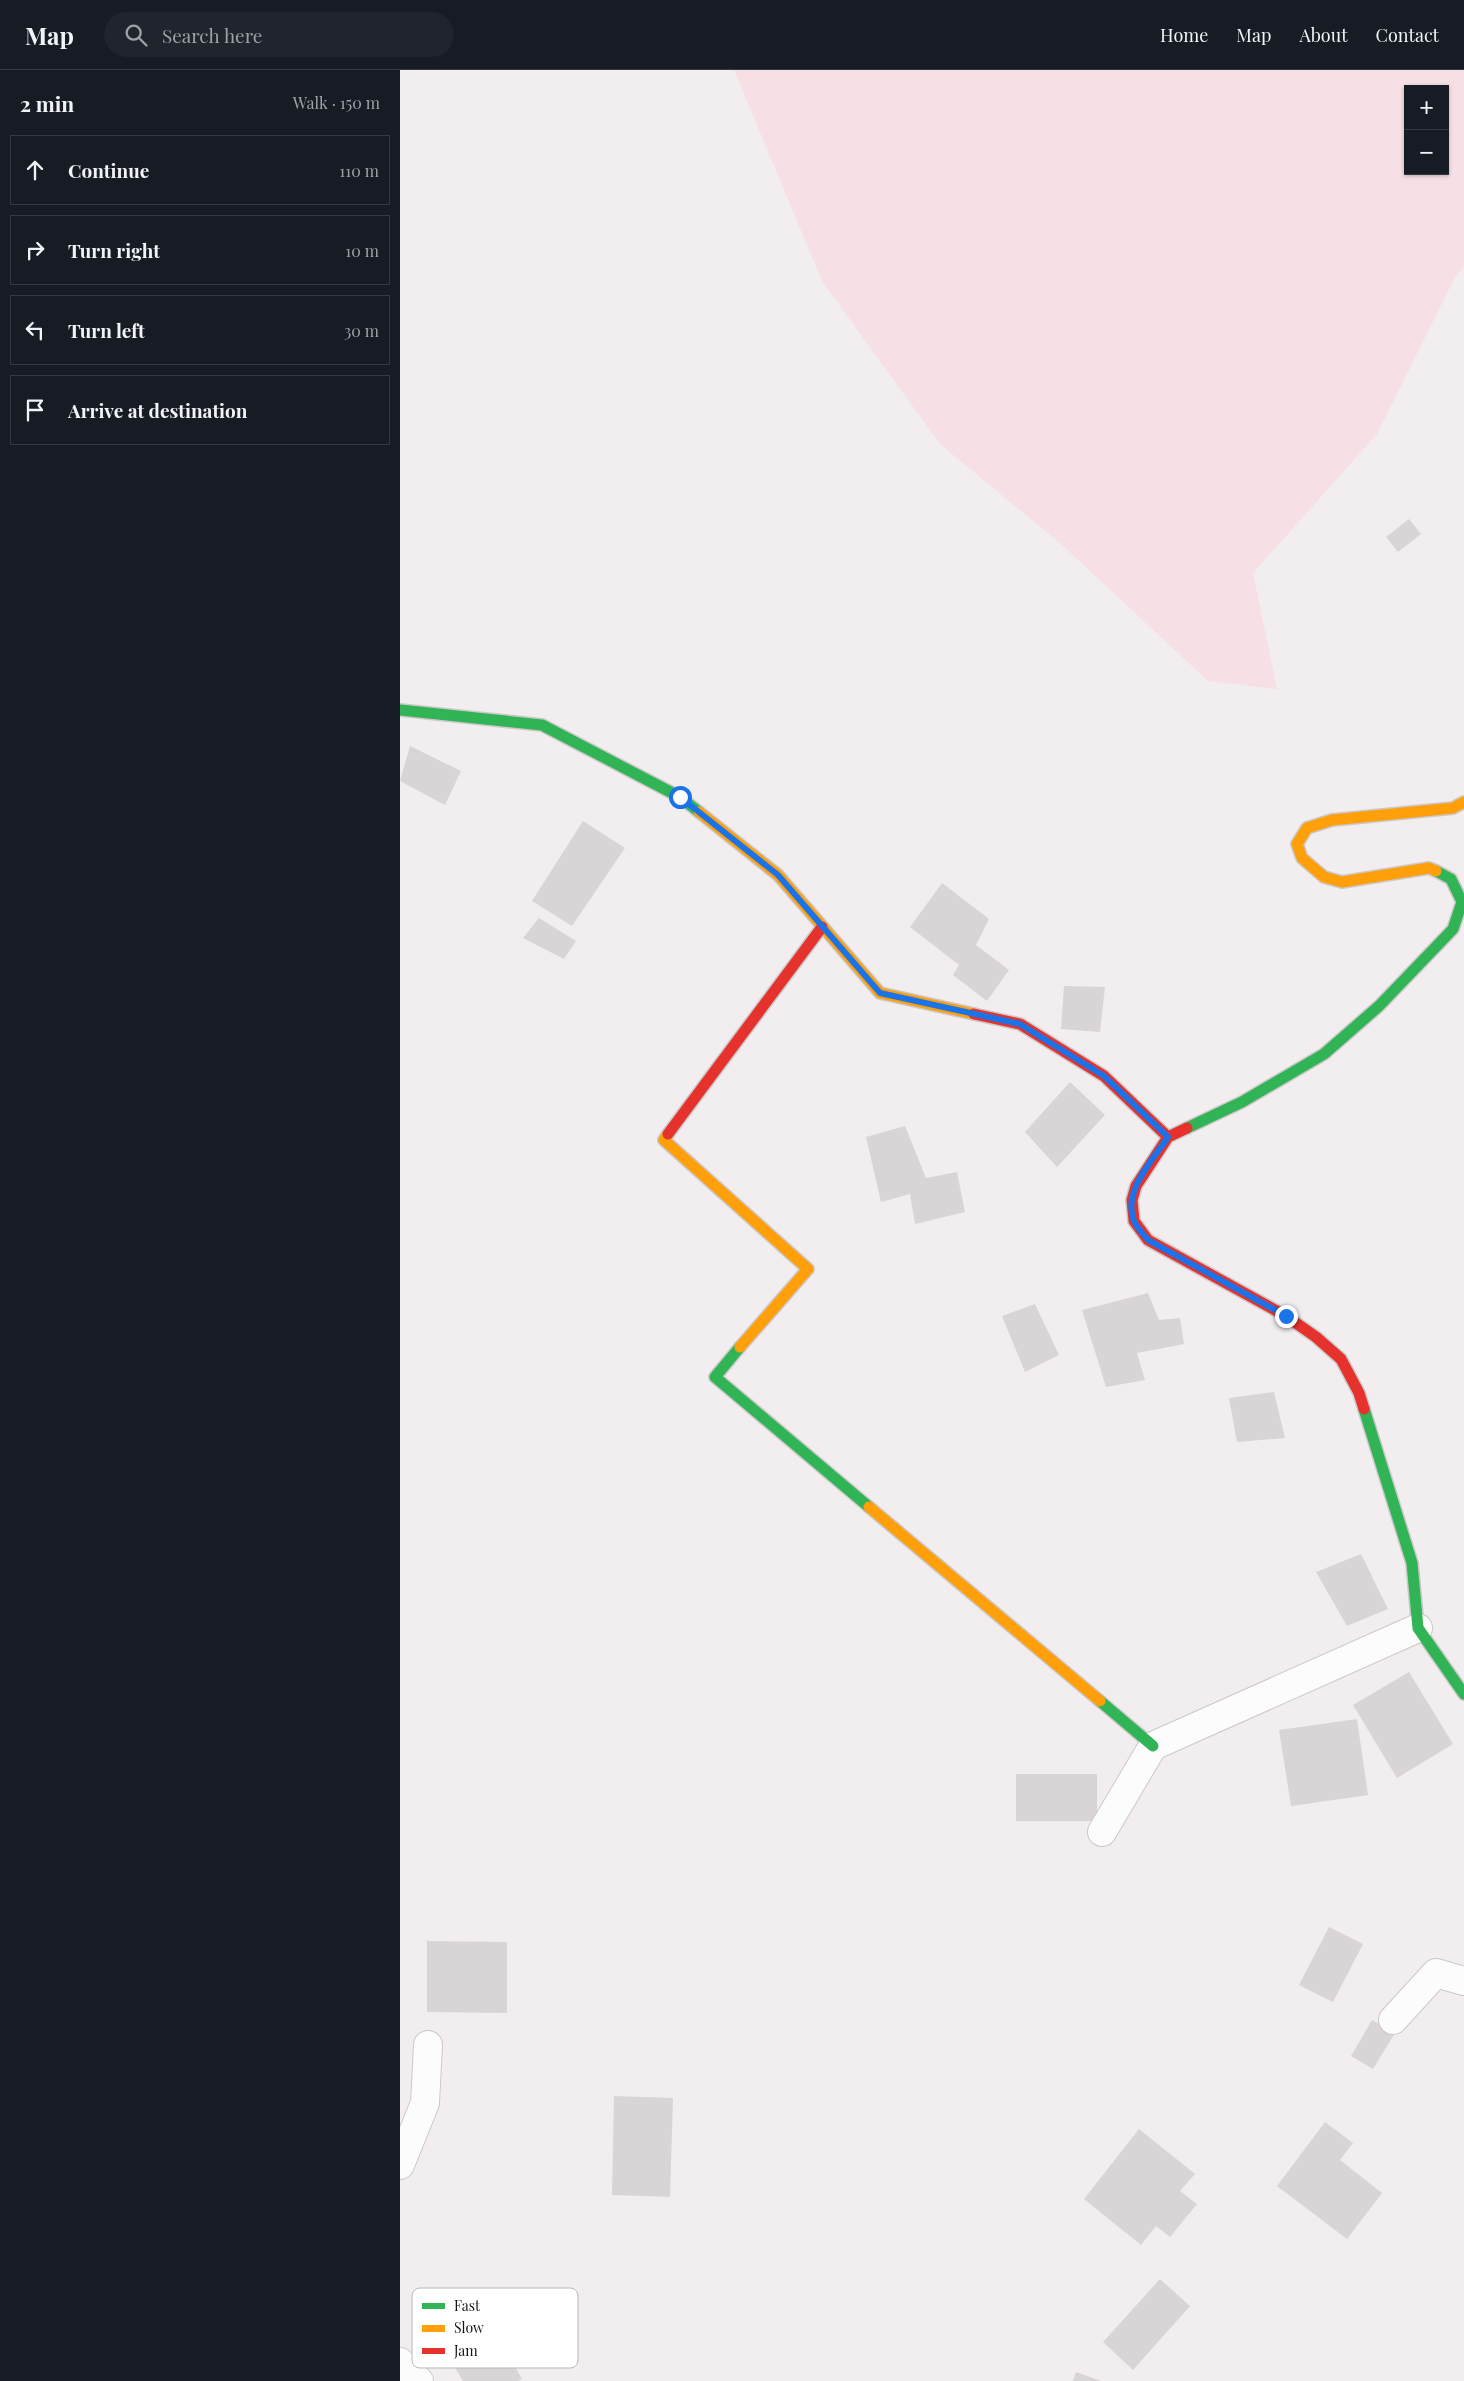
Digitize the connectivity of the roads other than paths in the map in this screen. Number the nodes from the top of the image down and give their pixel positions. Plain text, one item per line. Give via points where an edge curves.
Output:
1 (400, 710) edge
2 (1464, 802) edge
3 (822, 927) junction
4 (1168, 1137) junction
5 (1418, 1628) junction
6 (1464, 1694) edge
7 (1153, 1746) junction
8 (1102, 1832) dead end
9 (1464, 1981) edge
10 (1393, 2020) dead end
11 (428, 2045) dead end
12 (400, 2165) edge
13 (400, 2362) edge
14 (419, 2381) edge

1 - 3 street via 542,725 680,797 778,875
2 - 4 street via 1453,808 1332,820 1307,828 1297,844 1302,858 1324,877 1342,882 1429,868 1451,879 1462,902 1453,928 1379,1006 1324,1054 1242,1102
3 - 4 street via 880,993 1020,1024 1104,1076
3 - 7 street via 664,1140 808,1269 715,1377
4 - 5 street via 1136,1186 1132,1200 1134,1221 1148,1240 1286,1316 1341,1359 1359,1393 1412,1563
5 - 6 street
5 - 7 street
7 - 8 street
9 - 10 street via 1436,1973
11 - 12 street via 425,2103
13 - 14 street

